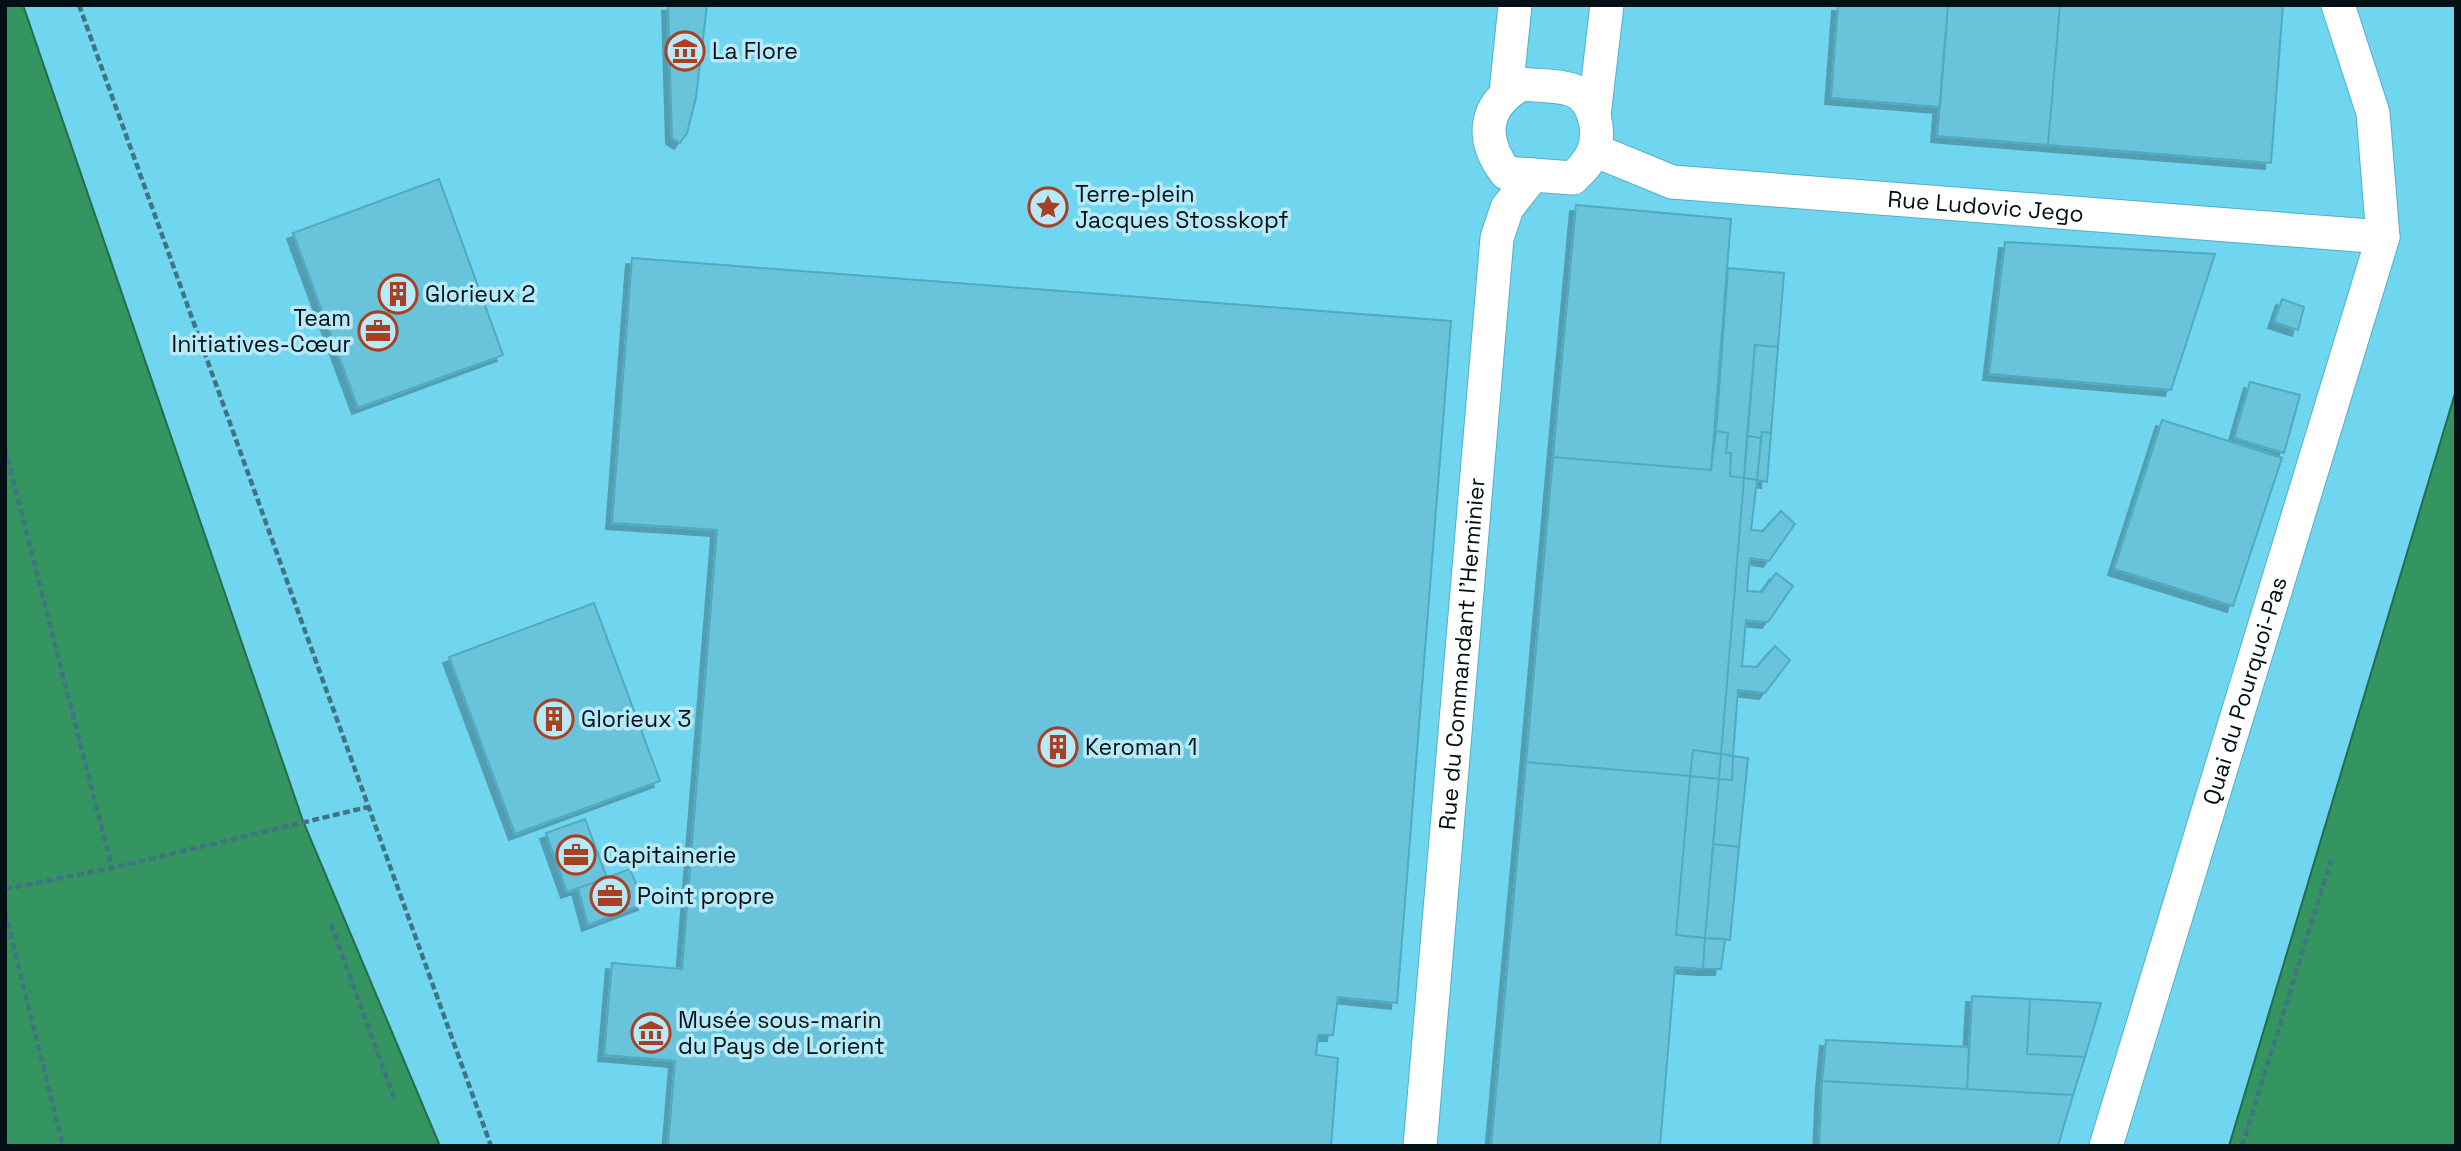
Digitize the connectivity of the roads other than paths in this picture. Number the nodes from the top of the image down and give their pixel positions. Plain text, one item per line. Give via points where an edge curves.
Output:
1 (1515, 5) edge
2 (1607, 5) edge
3 (2338, 5) edge
4 (1506, 93) junction
5 (1594, 115) junction
6 (1594, 150) junction
7 (1533, 175) junction
8 (2383, 237) junction
9 (1420, 1146) edge
10 (2106, 1146) edge

1 - 4 street
2 - 5 street
3 - 8 street via 2373,113
4 - 5 street via 1522,84 1573,90 1586,99
4 - 7 street via 1489,124 1489,142 1506,173
5 - 6 street
6 - 7 street via 1573,178
6 - 8 street, Rue Ludovic Jego via 1672,182
7 - 9 street, Rue du Commandant l'Herminier via 1507,208 1497,238
8 - 10 street, Quai du Pourquoi-Pas

